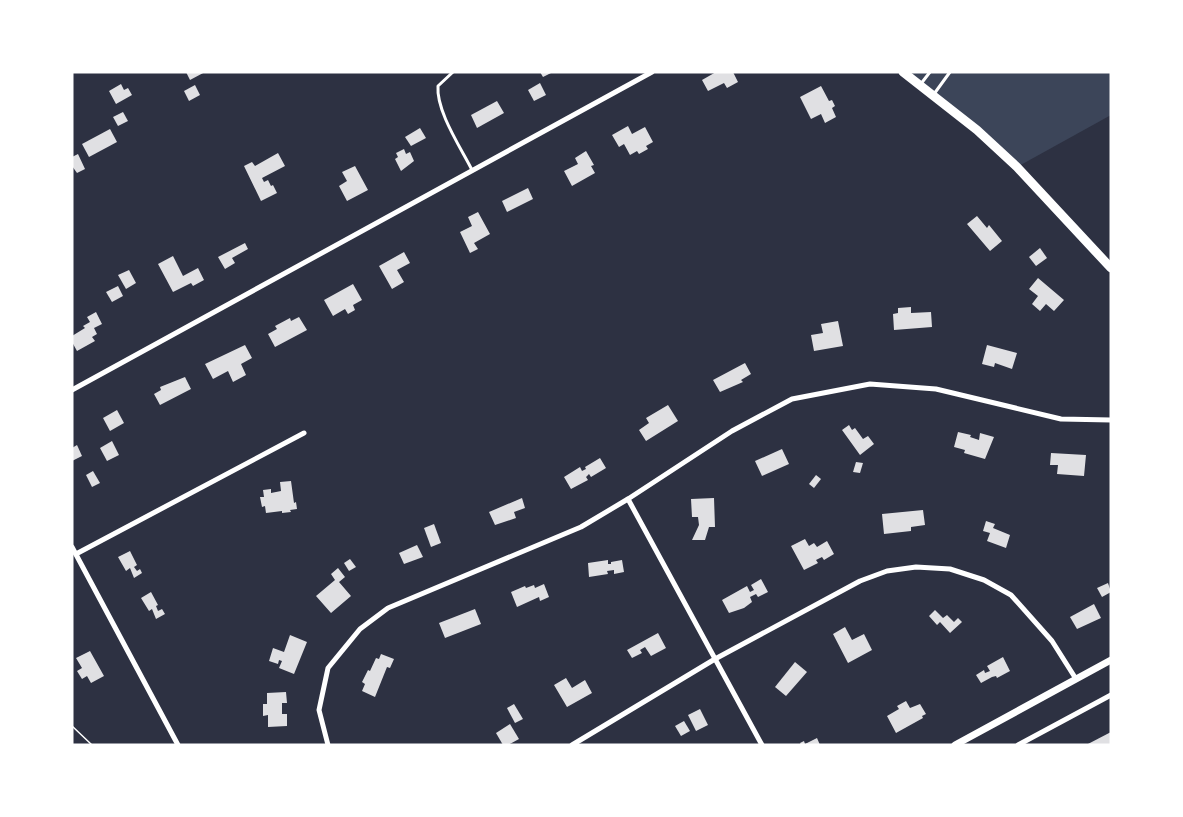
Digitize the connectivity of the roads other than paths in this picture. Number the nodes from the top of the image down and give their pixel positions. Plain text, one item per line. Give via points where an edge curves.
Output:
1 (453, 72) edge
2 (652, 72) edge
3 (903, 72) edge
4 (930, 72) edge
5 (950, 72) edge
6 (920, 85) junction
7 (933, 95) junction
8 (472, 170) junction
9 (1111, 268) edge
10 (72, 390) edge
11 (1111, 420) edge
12 (304, 433) dead end
13 (628, 499) junction
14 (72, 547) edge
15 (76, 554) junction
16 (715, 659) junction
17 (1111, 660) edge
18 (1076, 679) junction
19 (1111, 695) edge
20 (178, 745) edge
21 (328, 745) edge
22 (572, 745) edge
23 (762, 745) edge
24 (955, 745) edge
25 (1018, 745) edge

1 - 8 lane via 438,86 438,94
2 - 8 street
3 - 6 main road
4 - 6 lane
5 - 7 lane
6 - 7 main road
7 - 9 main road via 1017,167
8 - 10 street
11 - 13 street via 1061,419 936,389 870,384 783,403 732,431
12 - 15 street
13 - 16 street
13 - 21 street via 581,527 388,608 360,628 328,668 319,710
14 - 15 street
15 - 20 street
16 - 18 street via 860,581 887,571 916,567 950,569 984,580 1011,595 1052,641
16 - 22 street
16 - 23 street
17 - 18 street
18 - 24 street
19 - 25 street

